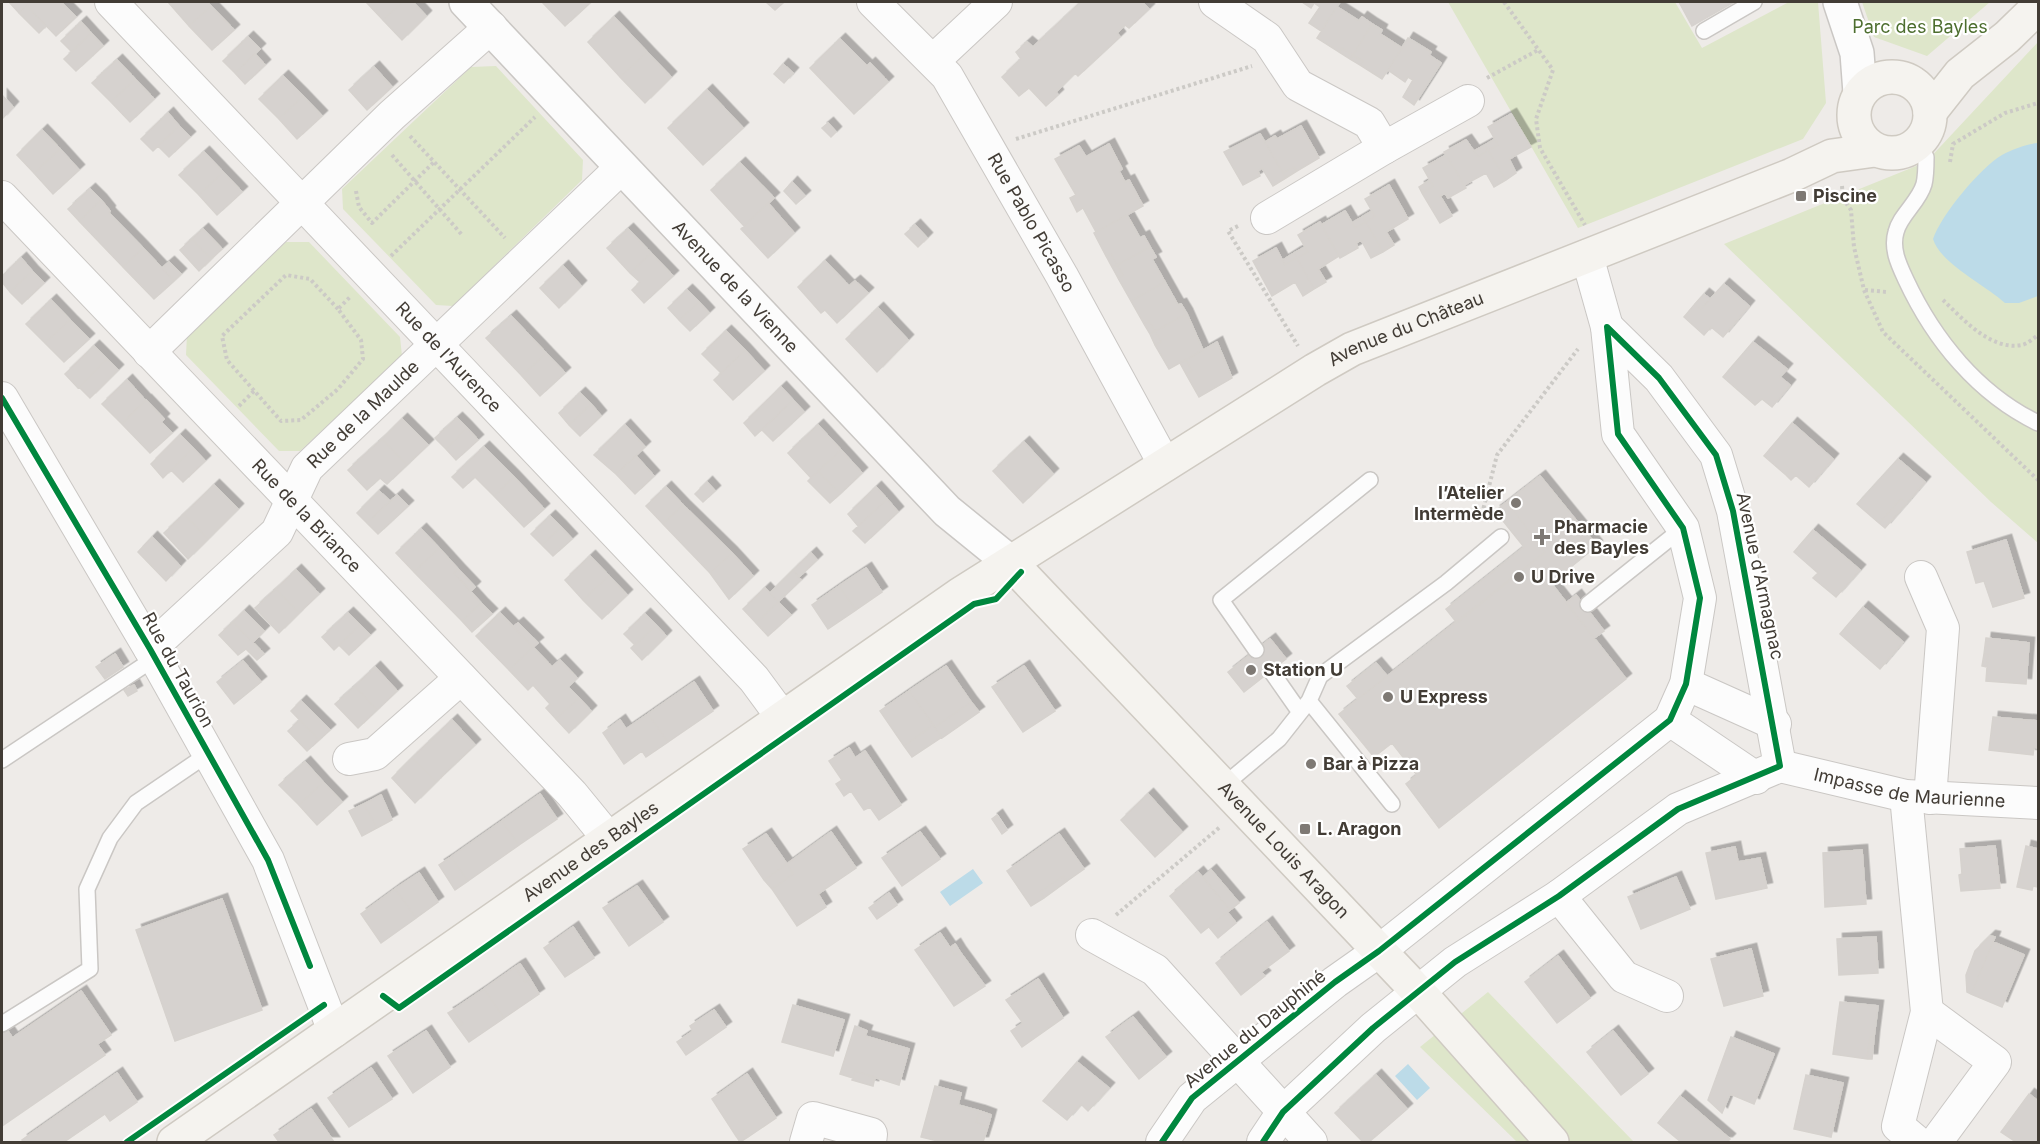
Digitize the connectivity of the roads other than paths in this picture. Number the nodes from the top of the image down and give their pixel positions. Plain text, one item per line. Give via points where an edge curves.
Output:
1 (111, 2) edge
2 (466, 2) edge
3 (873, 2) edge
4 (996, 2) edge
5 (1215, 2) edge
6 (1754, 2) edge
7 (1840, 2) edge
8 (2038, 8) edge
9 (491, 27) junction
10 (1704, 31) dead end
11 (933, 62) junction
12 (1889, 96) junction
13 (1468, 101) dead end
14 (1917, 144) junction
15 (1384, 148) junction
16 (1875, 150) junction
17 (1832, 156) junction
18 (622, 167) junction
19 (2, 197) edge
20 (303, 204) junction
21 (1267, 218) road end
22 (1587, 256) junction
23 (1607, 327) junction
24 (437, 345) junction
25 (149, 352) junction
26 (2, 398) edge
27 (2038, 423) edge
28 (1165, 465) junction
29 (1370, 480) dead end
30 (291, 500) junction
31 (1683, 528) junction
32 (1501, 537) dead end
33 (1011, 563) junction
34 (1921, 577) dead end
35 (1588, 604) dead end
36 (1256, 650) dead end
37 (153, 654) junction
38 (1271, 671) dead end
39 (460, 678) junction
40 (1686, 684) junction
41 (1304, 706) junction
42 (782, 717) junction
43 (1670, 720) junction
44 (1775, 724) junction
45 (208, 754) junction
46 (349, 759) dead end
47 (2, 760) edge
48 (1768, 772) junction
49 (1223, 786) junction
50 (1918, 797) junction
51 (2038, 803) edge
52 (1392, 804) dead end
53 (608, 838) junction
54 (1559, 896) junction
55 (1092, 935) road end
56 (1379, 951) junction
57 (1418, 992) junction
58 (1667, 996) dead end
59 (1927, 1012) junction
60 (2, 1023) edge
61 (334, 1030) junction
62 (1237, 1062) junction
63 (1283, 1112) junction
64 (174, 1143) edge
65 (806, 1143) edge
66 (870, 1143) edge
67 (1162, 1143) edge
68 (1263, 1143) edge
69 (1311, 1143) edge
70 (1552, 1143) edge
71 (1917, 1143) edge
72 (1936, 1143) edge

1 - 20 street, Rue de l'Aurence
2 - 9 street, Avenue de la Vienne
3 - 11 street, Rue Pablo Picasso
4 - 11 street
5 - 15 street via 1267,38 1298,85 1369,123
6 - 10 lane
7 - 12 street via 1857,53
8 - 12 main road via 1960,74
9 - 18 street, Avenue de la Vienne
9 - 20 street via 392,116
11 - 28 street, Rue Pablo Picasso via 947,76 989,147
12 - 14 main road via 1927,130
12 - 16 main road via 1859,135
12 - 17 main road
13 - 15 street
14 - 16 main road, Avenue du Château via 1904,151
14 - 27 lane via 1926,157 1924,185 1896,231 1895,255 1940,341 1983,386
15 - 21 street
16 - 17 main road, Avenue du Château
17 - 22 main road, Avenue du Château
18 - 24 street, Rue de la Maulde
18 - 33 street, Avenue de la Vienne via 947,511
19 - 25 street, Rue de la Briance
20 - 24 street, Rue de l'Aurence
20 - 25 street
22 - 23 street, Avenue d'Armagnac
22 - 28 main road, Avenue du Château via 1352,349
23 - 31 street, Avenue d'Armagnac via 1618,435
23 - 44 street, Avenue d'Armagnac via 1659,378 1716,455 1733,511
24 - 30 street, Rue de la Maulde via 307,468
24 - 42 street, Rue de l'Aurence via 754,679
25 - 30 street, Rue de la Briance
26 - 37 street, Rue du Taurion
28 - 33 main road, Avenue du Château
29 - 36 lane via 1221,600
30 - 37 street, Rue de la Maulde via 277,532
30 - 39 street, Rue de la Briance
31 - 35 lane
31 - 40 street, Avenue d'Armagnac via 1700,598
32 - 41 lane via 1320,676
33 - 42 main road, Avenue des Bayles
33 - 49 main road, Avenue Louis Aragon
34 - 50 street via 1943,628
37 - 45 street, Rue du Taurion
37 - 47 lane
38 - 41 lane
39 - 46 street via 375,754
39 - 53 street, Rue de la Briance via 572,794
40 - 43 street, Avenue d'Armagnac
40 - 44 street
41 - 49 lane via 1279,739
41 - 52 lane
42 - 53 main road, Avenue des Bayles
43 - 48 street
43 - 56 street, Avenue d'Armagnac
44 - 48 street, Avenue d'Armagnac
45 - 60 lane via 136,803 110,838 87,890 90,969
45 - 61 street, Rue du Taurion via 268,860
48 - 50 street, Impasse de Maurienne
48 - 54 street via 1678,809
49 - 56 main road, Avenue Louis Aragon
50 - 51 street, Impasse de Maurienne
50 - 59 street
53 - 61 main road, Avenue des Bayles
54 - 57 street via 1455,962
54 - 58 street via 1624,977
55 - 62 street via 1155,970
56 - 57 main road, Avenue Louis Aragon
56 - 62 street, Avenue du Dauphiné
57 - 63 street
57 - 70 main road, Avenue Louis Aragon
59 - 71 street via 1898,1126
59 - 72 street via 1995,1062
61 - 64 main road, Avenue des Bayles
62 - 63 street, Avenue du Dauphiné
62 - 67 street, Avenue du Dauphiné via 1192,1098
63 - 68 street
63 - 69 street, Avenue du Dauphiné
65 - 66 street via 813,1118 871,1134

